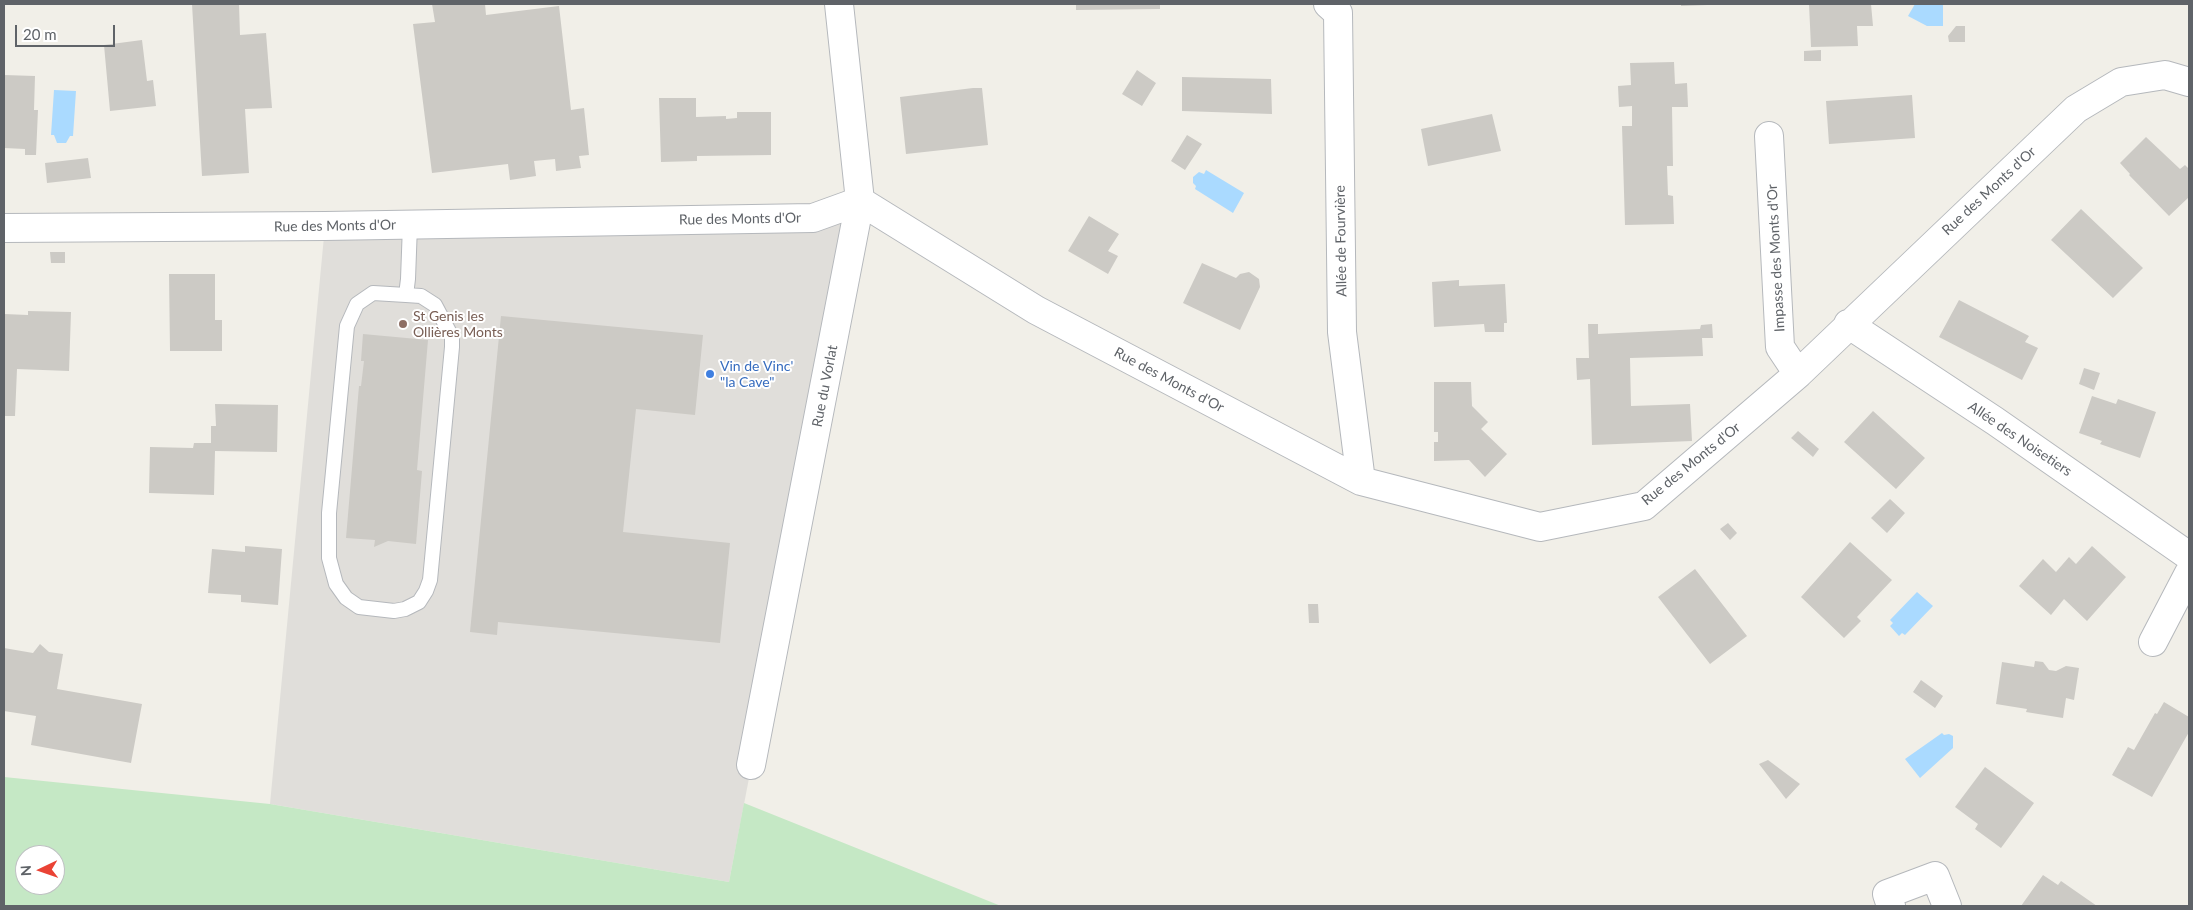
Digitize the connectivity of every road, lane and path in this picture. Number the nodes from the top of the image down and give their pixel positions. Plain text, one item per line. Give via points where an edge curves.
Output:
1 (839, 4) edge
2 (1328, 4) edge
3 (2189, 82) edge
4 (1770, 136) dead end
5 (860, 201) junction
6 (410, 225) junction
7 (4, 228) edge
8 (406, 295) junction
9 (1848, 324) junction
10 (1798, 374) junction
11 (1361, 481) junction
12 (2189, 556) edge
13 (2189, 573) edge
14 (2153, 642) dead end
15 (752, 765) dead end
16 (1891, 906) edge
17 (1947, 906) edge

1 - 5 street, Rue du Vorlat
2 - 11 street, Allée de Fourvière via 1338,14 1342,332
3 - 9 street, Rue des Monts d'Or via 2165,75 2121,82 2076,109
4 - 10 street, Impasse des Monts d'Or via 1780,347
5 - 6 street, Rue des Monts d'Or via 813,218
5 - 11 street, Rue des Monts d'Or via 1036,310
5 - 15 street, Rue du Vorlat
6 - 7 street, Rue des Monts d'Or
6 - 8 lane
8 - 8 lane via 421,296 435,305 452,337 452,347 430,580 419,602 394,612 359,607 346,598 336,584 329,558 328,513 347,326 357,304 373,293
9 - 10 street, Rue des Monts d'Or
9 - 12 street, Allée des Noisetiers
10 - 11 street, Rue des Monts d'Or via 1644,506 1540,527
13 - 14 street
16 - 17 street via 1887,894 1935,876

